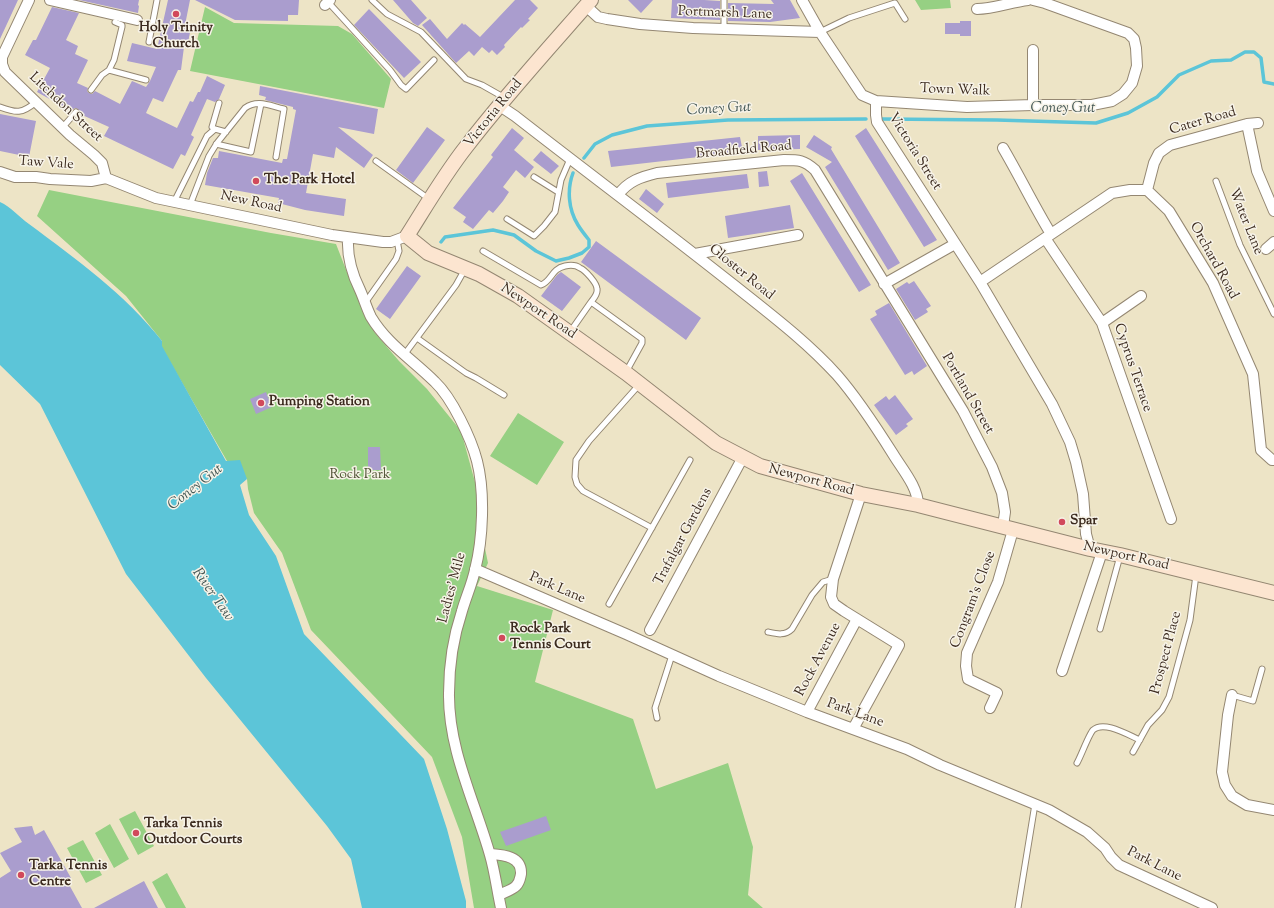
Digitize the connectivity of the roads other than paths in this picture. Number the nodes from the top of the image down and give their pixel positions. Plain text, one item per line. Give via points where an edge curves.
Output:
1 (29, 0) edge
2 (50, 0) edge
3 (157, 0) edge
4 (372, 0) edge
5 (724, 0) edge
6 (802, 0) edge
7 (1028, 0) edge
8 (1033, 0) edge
9 (328, 2) edge
10 (1003, 2) edge
11 (589, 3) edge
12 (977, 9) dead end
13 (905, 18) dead end
14 (137, 20) dead end
15 (115, 22) dead end
16 (724, 29) junction
17 (820, 32) junction
18 (149, 42) dead end
19 (1033, 50) dead end
20 (434, 60) dead end
21 (1, 63) edge
22 (109, 70) junction
23 (146, 80) dead end
24 (91, 90) dead end
25 (876, 101) junction
26 (36, 102) junction
27 (503, 102) junction
28 (219, 103) dead end
29 (261, 104) junction
30 (1032, 105) junction
31 (0, 107) edge
32 (76, 112) dead end
33 (1258, 123) dead end
34 (1248, 124) junction
35 (62, 128) junction
36 (215, 129) junction
37 (226, 132) junction
38 (216, 144) junction
39 (1003, 148) dead end
40 (276, 157) dead end
41 (570, 159) junction
42 (376, 161) dead end
43 (0, 172) edge
44 (534, 177) dead end
45 (106, 178) junction
46 (1216, 180) dead end
47 (1146, 190) junction
48 (558, 192) junction
49 (618, 196) junction
50 (430, 200) junction
51 (174, 202) junction
52 (190, 205) junction
53 (1274, 208) edge
54 (507, 219) dead end
55 (798, 235) dead end
56 (1048, 236) junction
57 (348, 238) junction
58 (402, 238) junction
59 (956, 244) junction
60 (483, 252) dead end
61 (695, 254) junction
62 (465, 268) junction
63 (980, 282) junction
64 (884, 284) junction
65 (1141, 296) dead end
66 (366, 302) junction
67 (591, 302) junction
68 (1274, 314) edge
69 (1102, 323) junction
70 (569, 332) junction
71 (417, 338) junction
72 (404, 355) junction
73 (626, 374) junction
74 (639, 385) junction
75 (504, 395) dead end
76 (743, 457) junction
77 (690, 460) dead end
78 (1274, 460) edge
79 (862, 494) junction
80 (918, 505) junction
81 (1171, 519) dead end
82 (652, 528) junction
83 (1008, 528) junction
84 (1096, 550) junction
85 (1120, 555) junction
86 (475, 569) junction
87 (1196, 574) junction
88 (833, 579) junction
89 (1274, 593) edge
90 (609, 604) dead end
91 (856, 619) junction
92 (1100, 629) dead end
93 (650, 630) dead end
94 (768, 632) dead end
95 (672, 655) junction
96 (1262, 669) dead end
97 (1062, 671) dead end
98 (1232, 695) joint
99 (990, 708) dead end
100 (807, 712) junction
101 (657, 718) dead end
102 (853, 729) junction
103 (1140, 740) junction
104 (1133, 752) dead end
105 (1077, 763) dead end
106 (1035, 804) junction
107 (1274, 810) edge
108 (490, 854) junction
109 (499, 895) junction
110 (501, 908) edge
111 (1018, 908) edge
112 (1212, 908) edge

1 - 21 street
2 - 14 street
3 - 18 lane
4 - 27 lane via 387,14 421,32 466,79 482,85
5 - 16 lane
6 - 17 street, Victoria Street
7 - 10 street
8 - 30 street, Town Walk via 1128,33 1134,40 1137,66 1132,83 1123,94 1112,101 1092,105
9 - 20 lane via 406,89
10 - 12 street via 986,9
11 - 16 street, Portmarsh Lane via 598,17 607,19 640,24
11 - 27 street, Victoria Road
13 - 17 lane via 895,3 849,18
15 - 22 lane via 122,27
16 - 17 street, Portmarsh Lane
17 - 25 street, Victoria Street via 862,95
19 - 30 street
21 - 26 street, Litchdon Street via 5,72
22 - 23 lane
22 - 24 lane
25 - 30 street, Town Walk via 967,107
25 - 59 street, Victoria Street via 877,122
26 - 31 lane via 27,109 15,112
26 - 35 street, Litchdon Street
27 - 41 street, Gloster Road via 515,116
27 - 50 street, Victoria Road via 466,147
28 - 36 lane via 212,126
29 - 37 lane via 256,103 245,108
29 - 38 lane via 251,152
29 - 40 lane via 284,109
32 - 35 lane
33 - 34 street, Cater Road
34 - 47 street, Cater Road via 1170,145 1159,154 1154,163
34 - 53 street, Cater Road via 1257,172
35 - 45 street, Litchdon Street via 102,163
36 - 37 lane
36 - 51 lane via 207,136
37 - 38 lane
38 - 52 lane
39 - 56 street, Cyprus Terrace via 1026,188
41 - 48 lane
41 - 49 street, Gloster Road
42 - 50 lane
43 - 45 street, Taw Vale via 16,177 50,179 91,181
44 - 48 lane
45 - 51 street, New Road via 140,193
46 - 68 lane, Water Lane via 1240,245
47 - 56 street via 1112,193
47 - 78 street, Orchard Road via 1169,211 1212,283 1253,374 1261,450
48 - 54 lane via 555,212 534,236
49 - 61 street, Gloster Road
49 - 64 street, Broadfield Road via 630,182 657,173 784,160 803,161 815,170
50 - 58 street, Victoria Road
51 - 52 street, New Road
52 - 57 street, New Road
55 - 61 street
56 - 63 street
56 - 69 street, Cyprus Terrace
57 - 58 street, New Road via 383,242
57 - 66 street, Ladies' Mile via 347,247 352,270
58 - 62 street, Newport Road via 428,253
58 - 66 lane via 396,259
59 - 63 street, Victoria Street
59 - 64 street
60 - 67 lane via 542,285 556,269 572,265 581,268 596,283 598,290
61 - 80 street, Gloster Road via 789,329 838,376 872,421 918,497
62 - 70 street, Newport Road via 500,285
62 - 71 lane via 456,285
63 - 84 street, Victoria Street via 1052,404 1070,442 1083,494 1086,534
64 - 83 street, Portland Street via 964,411 992,467 1004,501
65 - 69 street
66 - 72 street, Ladies' Mile via 375,322
67 - 70 lane
67 - 73 lane via 642,339
69 - 81 street, Cyprus Terrace
70 - 73 street, Newport Road
71 - 72 lane
71 - 75 lane via 466,374
72 - 86 street, Ladies' Mile via 436,382 450,401 477,461 482,525
73 - 74 street, Newport Road
74 - 76 street, Newport Road via 716,443
74 - 82 lane via 585,446 576,460 575,477 583,491
76 - 79 street, Newport Road via 760,466
76 - 93 street, Trafalgar Gardens
77 - 82 lane
79 - 80 street, Newport Road
79 - 88 street, Rock Avenue
80 - 83 street, Newport Road
82 - 90 lane
83 - 84 street, Newport Road
83 - 99 street, Congram's Close via 998,582 967,653 968,679 997,693
84 - 85 street, Newport Road
84 - 97 street
85 - 87 street, Newport Road
85 - 92 lane
86 - 95 street, Park Lane
86 - 108 street, Ladies' Mile via 450,659 450,725
87 - 89 street, Newport Road
87 - 103 lane, Prospect Place via 1190,620 1169,698
88 - 91 street, Rock Avenue via 831,597 834,604
88 - 94 lane via 823,582 812,595 792,630 780,634
91 - 100 street, Rock Avenue
91 - 102 street via 899,645
95 - 100 street, Park Lane
95 - 101 lane via 656,708
96 - 98 lane via 1253,701
98 - 107 street via 1222,772 1225,785 1232,796 1246,805
100 - 102 street, Park Lane
102 - 106 street, Park Lane via 908,749
103 - 104 lane, Prospect Place
103 - 105 lane via 1108,726 1098,727 1093,730
106 - 111 lane
106 - 112 street, Park Lane via 1087,832 1119,864
108 - 109 street, Ladies' Mile
108 - 109 street via 511,857 520,867 520,880 517,885
109 - 110 street, Ladies' Mile

